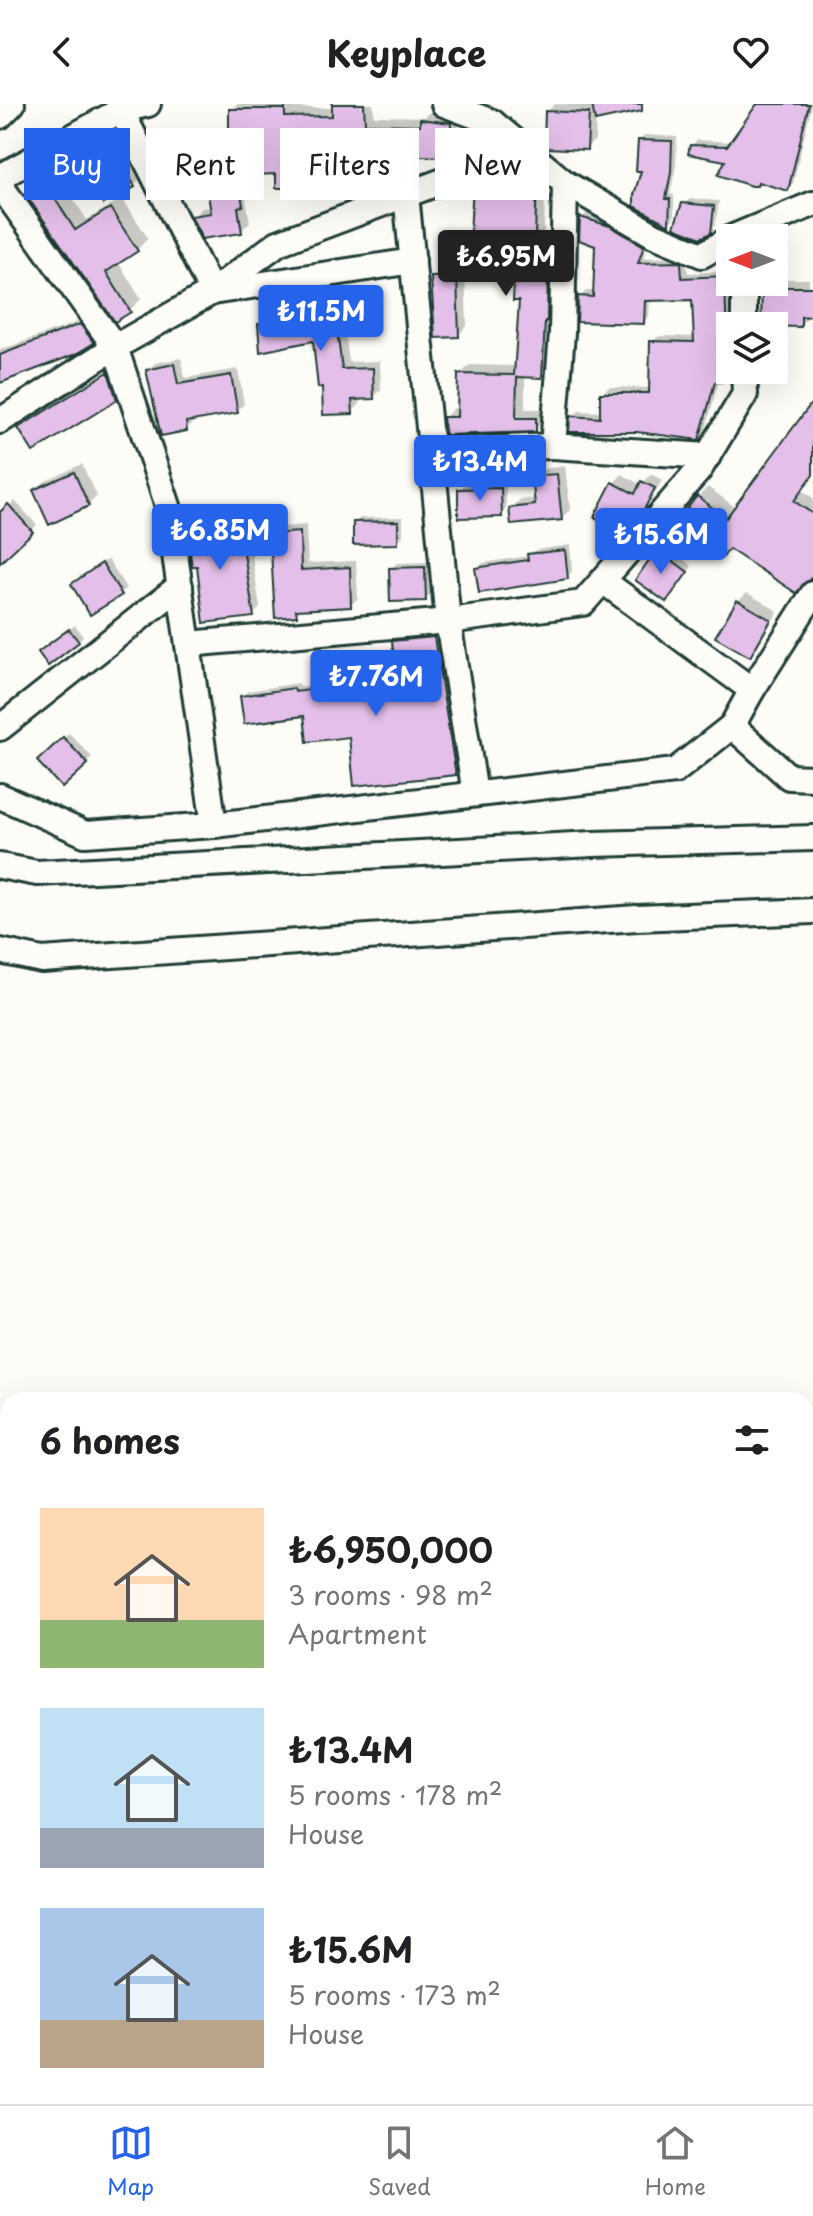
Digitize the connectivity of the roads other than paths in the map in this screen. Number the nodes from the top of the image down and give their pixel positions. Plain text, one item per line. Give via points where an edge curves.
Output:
1 (12, 104) edge
2 (148, 104) edge
3 (444, 104) edge
4 (121, 110) junction
5 (0, 116) edge
6 (492, 122) junction
7 (0, 177) edge
8 (565, 183) junction
9 (0, 185) edge
10 (419, 189) edge
11 (390, 200) edge
12 (407, 200) edge
13 (813, 204) edge
14 (766, 224) edge
15 (716, 247) edge
16 (413, 261) junction
17 (212, 292) junction
18 (115, 347) junction
19 (745, 384) edge
20 (0, 421) edge
21 (553, 446) junction
22 (431, 451) junction
23 (708, 456) junction
24 (603, 581) junction
25 (180, 586) junction
26 (813, 594) edge
27 (448, 621) junction
28 (188, 644) junction
29 (752, 690) junction
30 (732, 726) junction
31 (0, 728) edge
32 (813, 778) edge
33 (475, 794) junction
34 (0, 796) edge
35 (214, 825) junction
36 (813, 838) edge
37 (0, 866) edge
38 (813, 911) edge
39 (0, 951) edge

1 - 5 street
2 - 4 street
3 - 6 street
4 - 7 street
4 - 17 street
6 - 8 street
6 - 10 street via 448,179
8 - 15 street via 654,235 702,255
8 - 21 street
9 - 18 street
11 - 17 street via 278,243
12 - 16 street
13 - 14 street
16 - 17 street
16 - 22 street
17 - 18 street
18 - 20 street
18 - 25 street via 168,506
19 - 23 street via 745,394
21 - 22 street
21 - 23 street
22 - 27 street
23 - 24 street
24 - 27 street via 583,603
24 - 29 street
25 - 28 street
25 - 31 street
26 - 29 street
27 - 28 street
27 - 33 street
28 - 35 street
29 - 30 street
30 - 32 street via 789,777
30 - 33 street via 675,771
33 - 35 street
34 - 35 street via 85,834
36 - 37 street via 37,873
38 - 39 street via 637,918 42,960

